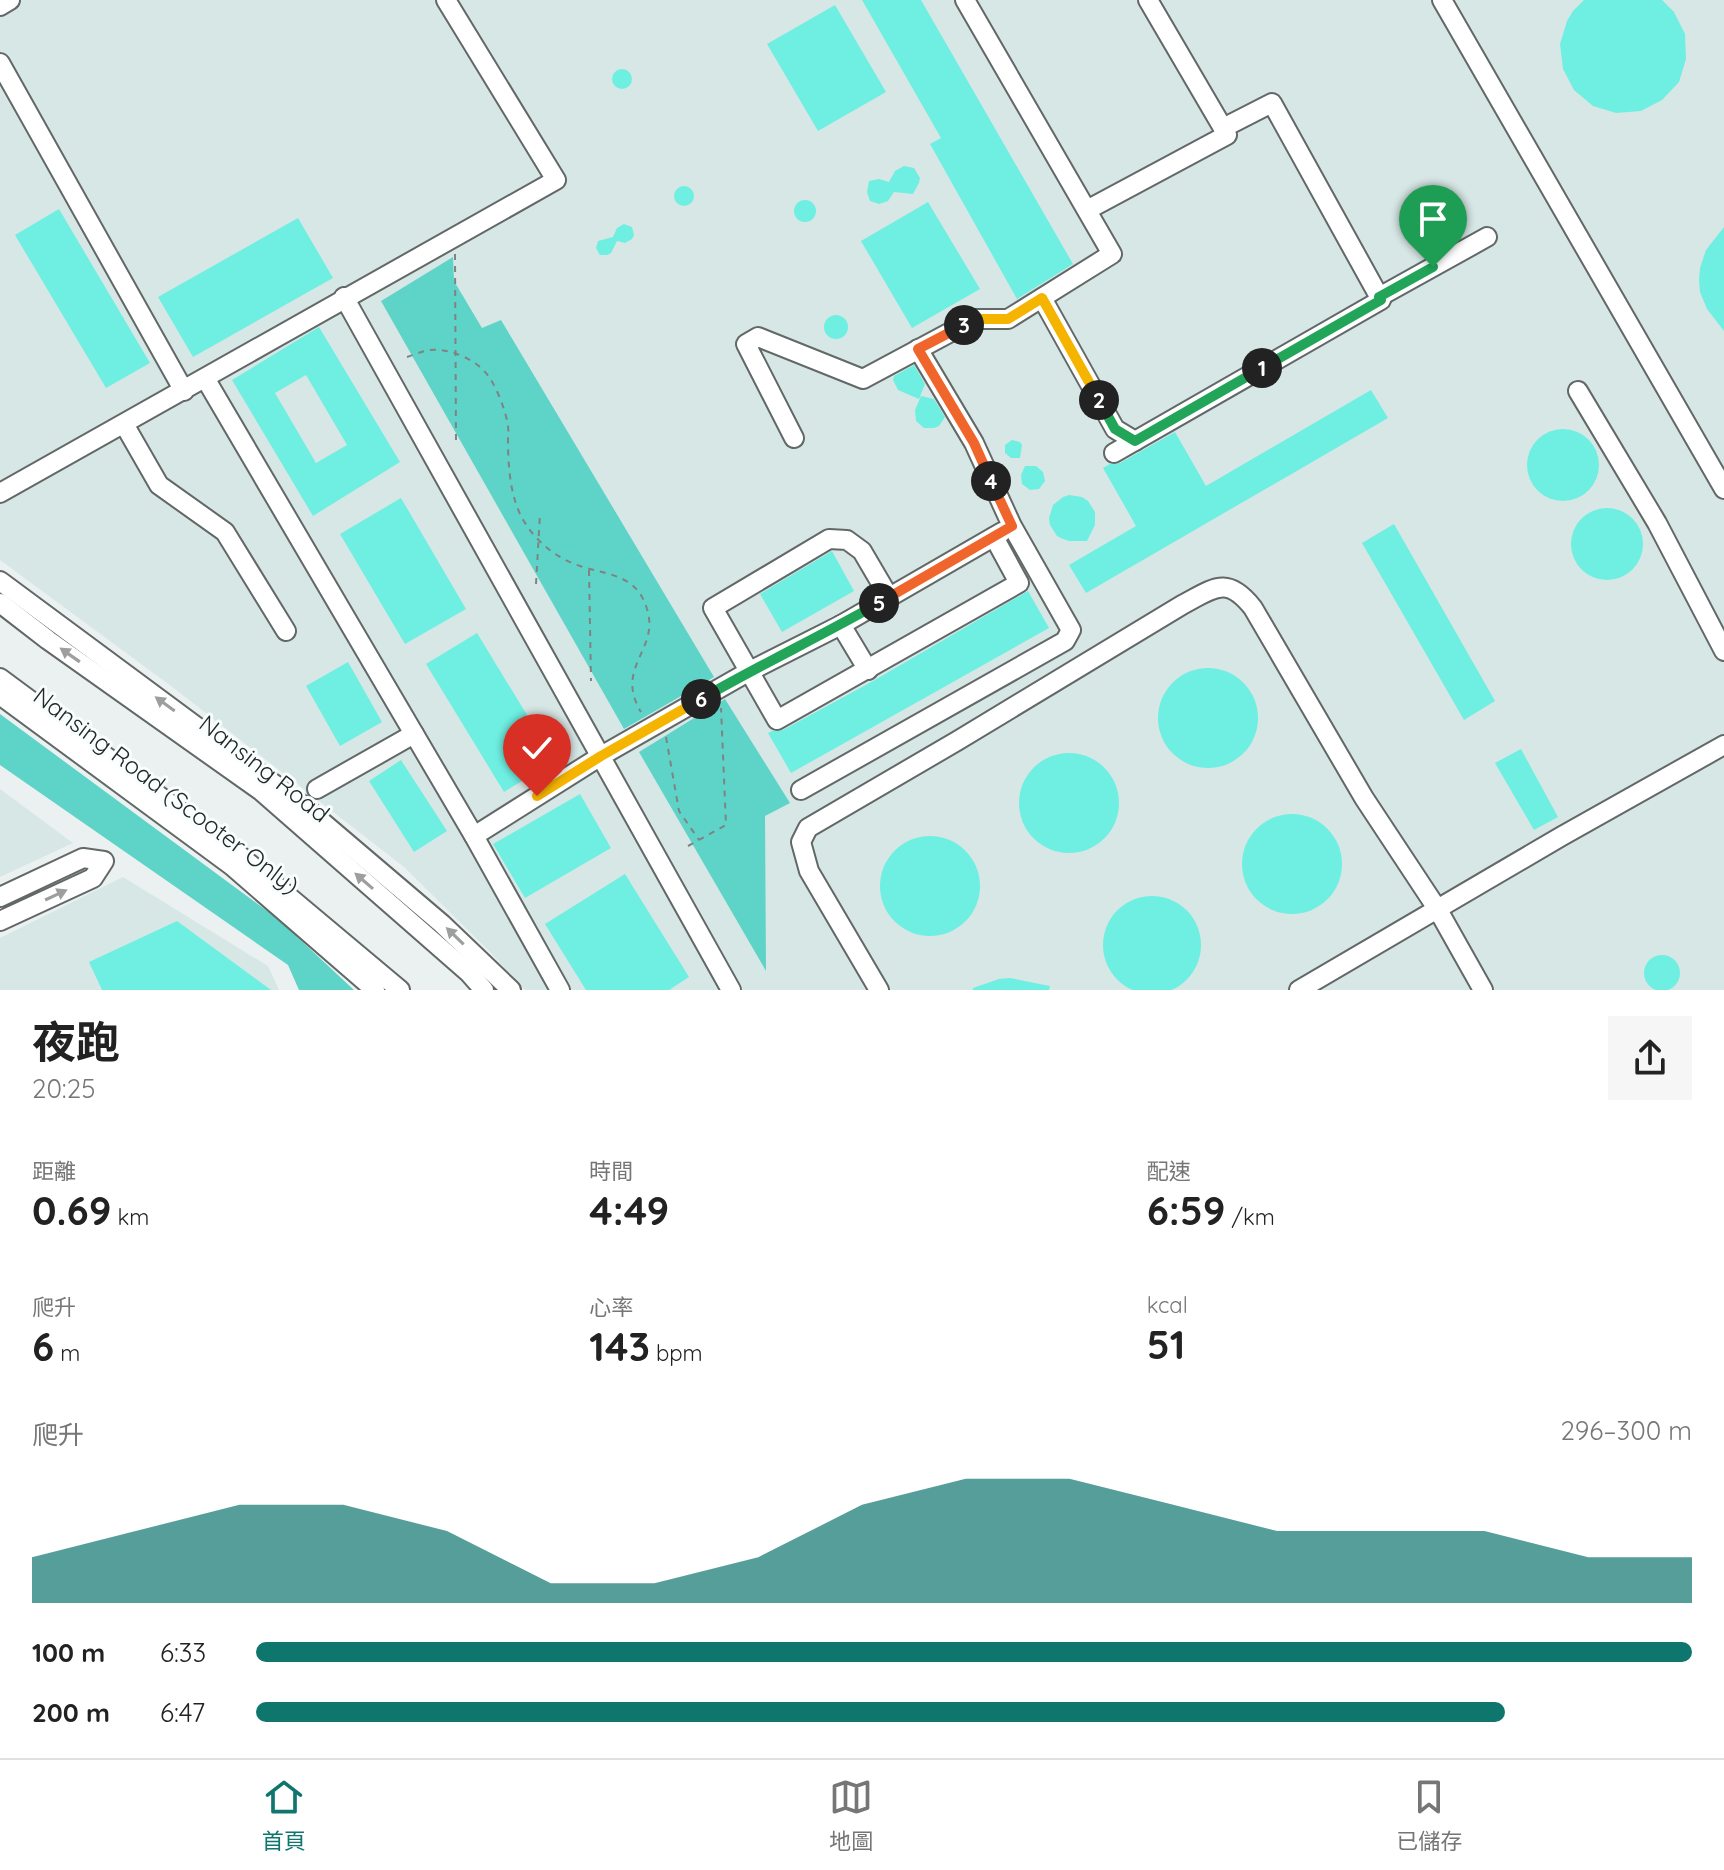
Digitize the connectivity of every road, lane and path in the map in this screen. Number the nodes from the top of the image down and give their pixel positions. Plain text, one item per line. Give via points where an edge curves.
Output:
1 (10, 0) edge
2 (446, 0) edge
3 (965, 0) edge
4 (1148, 0) edge
5 (1442, 0) edge
6 (0, 6) edge
7 (0, 63) edge
8 (1223, 128) junction
9 (1087, 210) junction
10 (1487, 237) dead end
11 (455, 253) dead end
12 (344, 297) junction
13 (1379, 297) junction
14 (1042, 298) junction
15 (918, 349) junction
16 (455, 353) junction
17 (407, 357) dead end
18 (205, 378) junction
19 (184, 391) junction
20 (1578, 391) dead end
21 (124, 424) junction
22 (794, 438) dead end
23 (1135, 441) junction
24 (456, 443) dead end
25 (1114, 453) dead end
26 (1724, 489) edge
27 (0, 493) edge
28 (540, 514) dead end
29 (1012, 526) junction
30 (994, 537) junction
31 (539, 541) junction
32 (589, 569) junction
33 (0, 581) edge
34 (536, 584) dead end
35 (889, 597) junction
36 (0, 603) edge
37 (841, 625) junction
38 (286, 631) dead end
39 (1724, 651) edge
40 (868, 670) junction
41 (748, 672) junction
42 (0, 678) edge
43 (591, 681) dead end
44 (0, 695) edge
45 (721, 709) dead end
46 (646, 720) dead end
47 (665, 728) dead end
48 (414, 734) junction
49 (1724, 745) edge
50 (601, 756) junction
51 (317, 789) dead end
52 (801, 790) dead end
53 (474, 836) junction
54 (699, 840) junction
55 (688, 846) dead end
56 (0, 897) edge
57 (1438, 910) junction
58 (0, 921) edge
59 (375, 990) edge
60 (400, 990) edge
61 (484, 990) edge
62 (511, 990) edge
63 (560, 990) edge
64 (731, 990) edge
65 (879, 990) edge
66 (1299, 990) edge
67 (1483, 990) edge

1 - 6 street
2 - 12 street via 556,180
3 - 9 street
4 - 8 street
5 - 26 street
7 - 19 street
8 - 9 street via 1227,135
8 - 13 street via 1272,103
9 - 14 street via 1112,254
10 - 13 street
11 - 16 path
12 - 18 street
12 - 50 street
13 - 23 street
14 - 15 street via 1008,319 975,319
14 - 23 street via 1115,429
15 - 22 street via 863,379 758,337 746,344
15 - 29 street via 974,443
16 - 17 path via 430,350
16 - 24 path
16 - 31 path via 486,372 493,385 509,430 516,506
18 - 19 street
18 - 48 street
19 - 21 street
20 - 39 street via 1657,523
21 - 27 street
21 - 38 street via 159,485 225,532
23 - 25 street
28 - 31 path
29 - 30 street
29 - 52 street via 1071,630 1065,641
30 - 35 street
30 - 40 street via 1019,583
31 - 32 path via 554,554
31 - 34 path
32 - 43 path
32 - 46 path via 624,577 647,607 649,633 631,681
62 -> 33 street via 301,804
35 - 37 street
35 - 41 street via 862,551 847,540 829,539 713,608
61 -> 36 street, Nansing Road via 261,791
37 - 40 street
37 - 41 street
40 - 41 street via 777,720
41 - 50 street
42 - 60 street via 239,855
44 - 59 street, Nansing Road (Scooter Only) via 232,866
45 - 54 path via 726,825
47 - 54 path via 679,811
48 - 51 street
48 - 53 street
49 - 57 street
50 - 53 street
50 - 64 street
53 - 63 street
54 - 55 path
58 -> 56 street via 93,878 104,861 83,858
57 - 65 street via 1364,798 1253,608 1234,589 1221,587 1170,611 808,828 801,842 809,871
57 - 66 street
57 - 67 street

